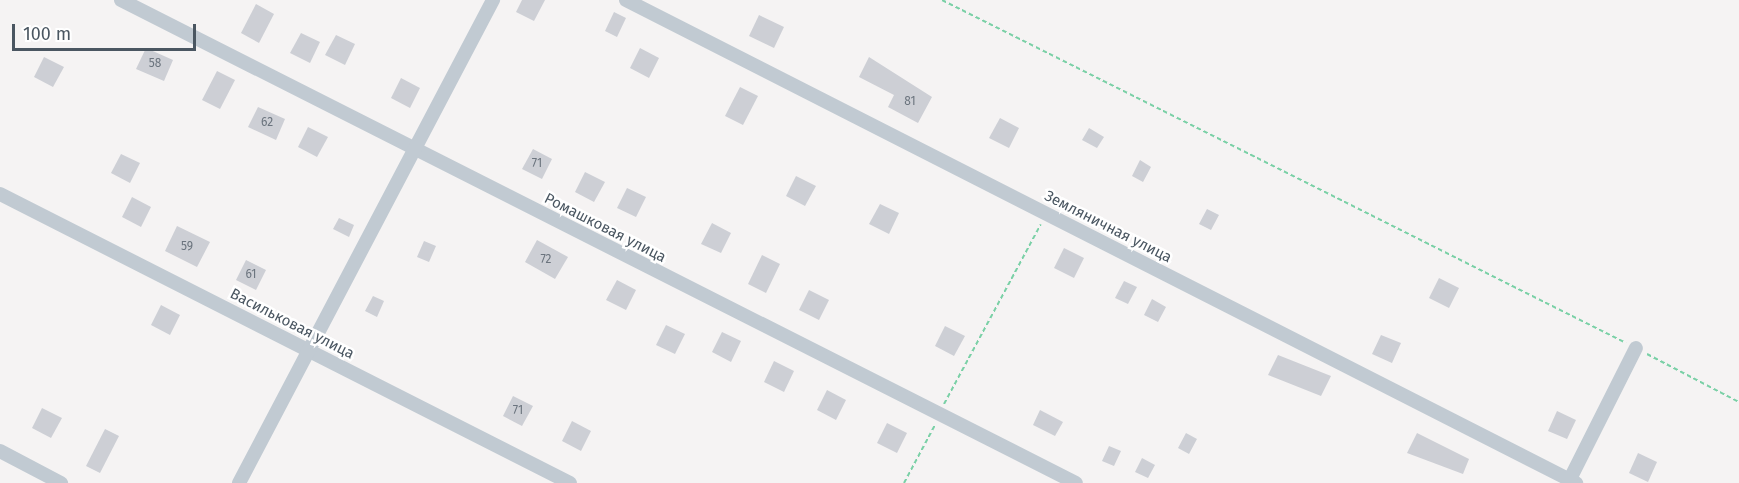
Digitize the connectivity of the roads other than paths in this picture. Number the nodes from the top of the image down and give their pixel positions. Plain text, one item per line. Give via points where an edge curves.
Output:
1 (121, 0) edge
2 (493, 0) edge
3 (626, 0) edge
4 (414, 151) junction
5 (0, 194) edge
6 (1636, 348) road end
7 (308, 351) junction
8 (0, 451) edge
9 (1571, 482) edge
10 (61, 483) edge
11 (239, 483) edge
12 (570, 483) edge
13 (1076, 483) edge

1 - 4 street, Ромашковая улица
2 - 4 street
3 - 9 street, Земляничная улица
4 - 7 street
4 - 13 street, Ромашковая улица
5 - 7 street, Васильковая улица
6 - 9 street
7 - 11 street
7 - 12 street, Васильковая улица
8 - 10 street

